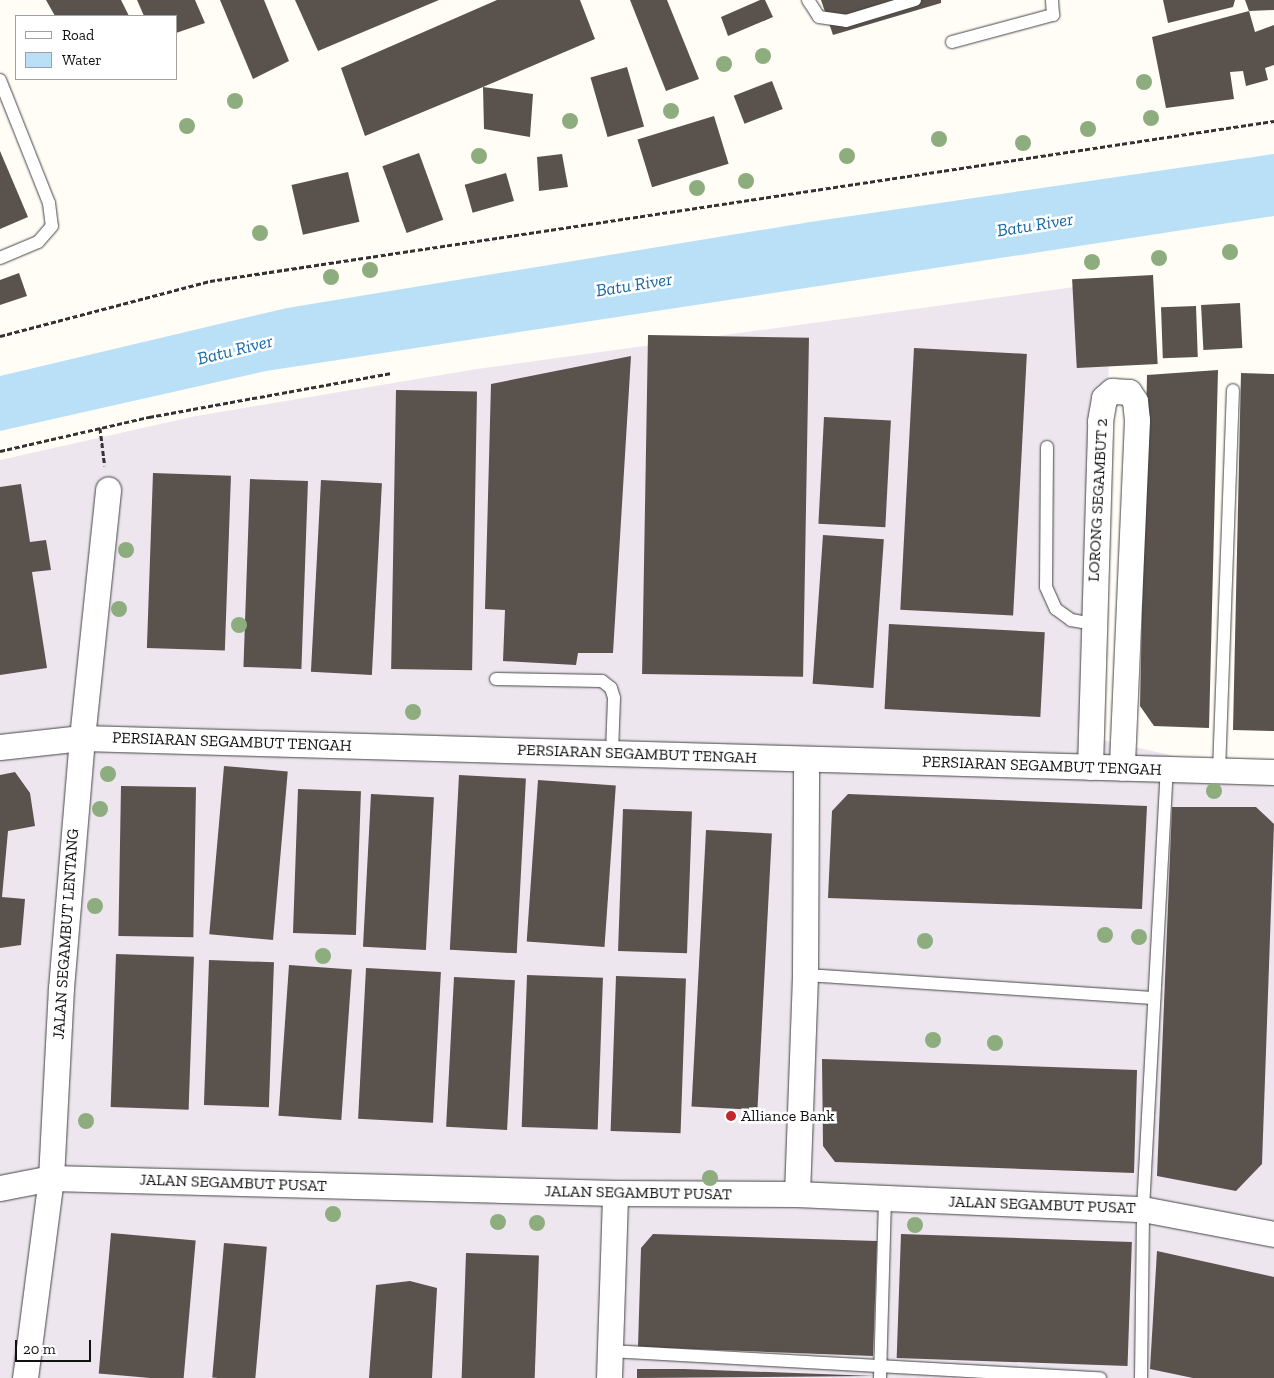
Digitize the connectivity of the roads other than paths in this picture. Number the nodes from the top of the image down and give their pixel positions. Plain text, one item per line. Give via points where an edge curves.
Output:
1 (808, 0) edge
2 (915, 0) edge
3 (1052, 0) edge
4 (952, 42) dead end
5 (0, 80) edge
6 (0, 258) edge
7 (1233, 390) dead end
8 (1047, 447) dead end
9 (108, 489) road end
10 (1093, 624) junction
11 (496, 679) dead end
12 (82, 738) junction
13 (0, 747) edge
14 (612, 753) junction
15 (806, 759) junction
16 (1090, 767) junction
17 (1122, 768) junction
18 (1167, 769) junction
19 (1219, 771) junction
20 (1274, 772) edge
21 (805, 975) junction
22 (1154, 998) junction
23 (51, 1178) junction
24 (0, 1188) edge
25 (615, 1193) junction
26 (797, 1194) junction
27 (886, 1199) junction
28 (1143, 1209) junction
29 (1274, 1234) edge
30 (611, 1351) junction
31 (880, 1364) junction
32 (26, 1378) edge
33 (609, 1378) edge
34 (880, 1378) edge
35 (1100, 1378) edge
36 (1141, 1378) edge

1 - 2 lane via 819,17 846,21
3 - 4 lane via 1053,15
5 - 6 lane via 48,203 52,226 38,242
7 - 19 lane
8 - 10 lane via 1046,587 1056,609 1071,620
9 - 12 street, JALAN SEGAMBUT LENTANG
10 - 16 street, LORONG SEGAMBUT 2
10 - 17 street, LORONG SEGAMBUT 2 via 1100,421 1104,398 1112,391 1129,392 1135,401 1137,420
11 - 14 lane via 602,681 611,688 614,698
12 - 13 street, PERSIARAN SEGAMBUT TENGAH
12 - 14 street, PERSIARAN SEGAMBUT TENGAH
12 - 23 street, JALAN SEGAMBUT LENTANG via 61,988
14 - 15 street, PERSIARAN SEGAMBUT TENGAH
15 - 16 street, PERSIARAN SEGAMBUT TENGAH
15 - 21 street
16 - 17 street, PERSIARAN SEGAMBUT TENGAH
17 - 18 street, PERSIARAN SEGAMBUT TENGAH
18 - 19 street, PERSIARAN SEGAMBUT TENGAH
18 - 22 lane
19 - 20 street, PERSIARAN SEGAMBUT TENGAH
21 - 22 lane
21 - 26 street
22 - 28 lane
23 - 24 street, JALAN SEGAMBUT PUSAT
23 - 25 street, JALAN SEGAMBUT PUSAT
23 - 32 street, JALAN SEGAMBUT LENTANG
25 - 26 street, JALAN SEGAMBUT PUSAT
25 - 30 street
26 - 27 street, JALAN SEGAMBUT PUSAT
27 - 28 street, JALAN SEGAMBUT PUSAT
27 - 31 lane
28 - 29 street, JALAN SEGAMBUT PUSAT
28 - 36 lane
30 - 31 lane
30 - 33 street
31 - 34 lane
31 - 35 lane

